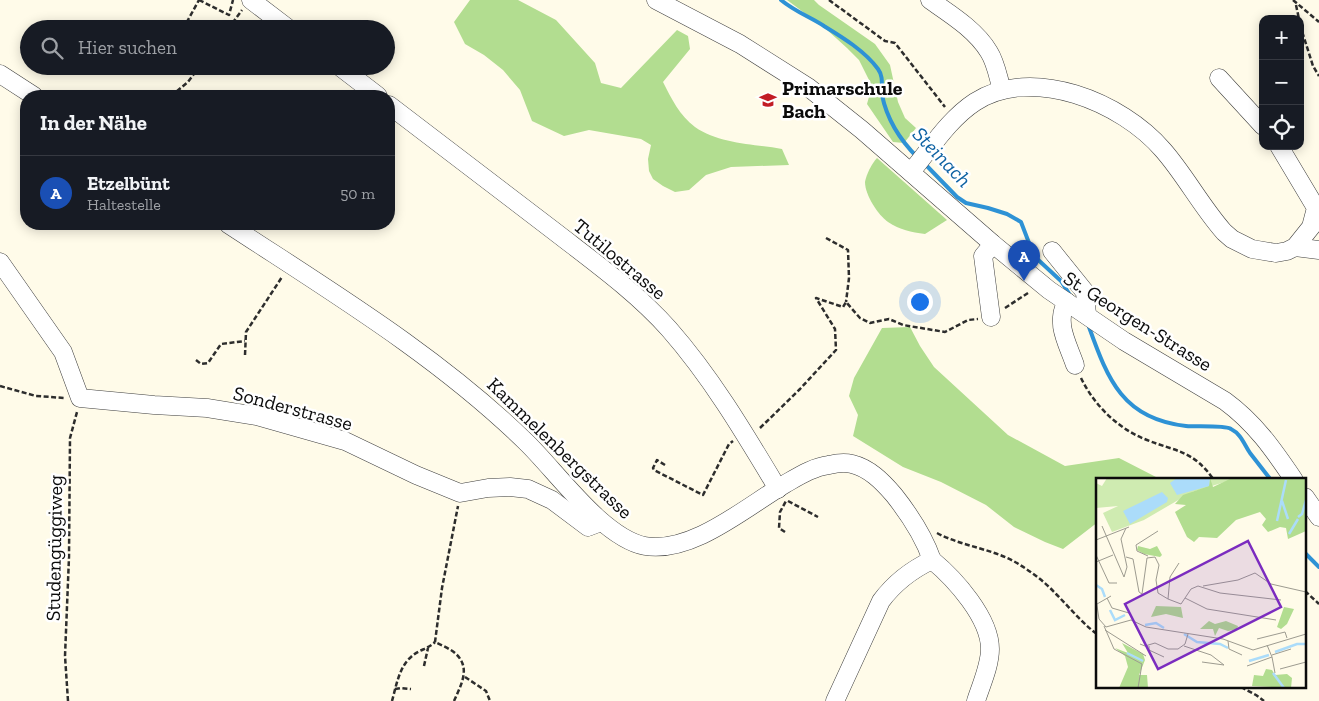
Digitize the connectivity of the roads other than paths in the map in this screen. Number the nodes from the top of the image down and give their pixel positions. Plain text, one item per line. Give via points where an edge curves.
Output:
1 (656, 0) edge
2 (930, 0) edge
3 (248, 3) edge
4 (275, 20) edge
5 (0, 74) edge
6 (351, 75) edge
7 (1219, 78) dead end
8 (25, 90) edge
9 (370, 90) edge
10 (1002, 90) junction
11 (395, 110) edge
12 (1259, 122) edge
13 (1281, 150) edge
14 (919, 162) junction
15 (237, 230) edge
16 (993, 244) junction
17 (1295, 247) junction
18 (1319, 250) edge
19 (1052, 252) dead end
20 (0, 262) edge
21 (1068, 302) junction
22 (1088, 315) junction
23 (991, 316) road end
24 (1075, 364) road end
25 (1293, 478) edge
26 (781, 492) junction
27 (1306, 498) edge
28 (1319, 517) edge
29 (601, 522) junction
30 (932, 560) junction
31 (835, 701) edge
32 (976, 701) edge

1 - 14 street, St. Georgen-Strasse via 740,44
2 - 10 street via 953,16 989,52
3 - 4 street
5 - 8 street
6 - 9 street
7 - 12 street
10 - 14 street via 976,101 955,119
10 - 17 street via 1042,87 1076,95 1116,112 1162,149 1216,223 1232,239 1262,252 1276,253
11 - 26 street, Tutilostrasse via 640,300 669,329 705,375
13 - 17 street via 1316,208 1311,227
14 - 16 street, St. Georgen-Strasse
15 - 29 street, Kammelenbergstrasse via 390,332 461,384 526,442
16 - 21 street, St. Georgen-Strasse
16 - 23 street via 983,256
17 - 18 street
19 - 22 street via 1085,292
20 - 29 street, Sonderstrasse via 63,352 80,398 207,408 257,416 345,441 416,476 460,493 503,487 528,489 552,500 588,527
21 - 22 street, St. Georgen-Strasse
21 - 24 street via 1062,310 1061,319
22 - 25 street, St. Georgen-Strasse via 1124,341 1239,411 1262,435
26 - 29 street, Kammelenbergstrasse via 692,541 667,547 645,546 620,537
26 - 30 street, Kammelenbergstrasse via 800,475 822,466 843,462 852,464 879,478 887,487
27 - 28 street
30 - 31 street via 908,573 881,601
30 - 32 street via 944,569 986,626 990,649

